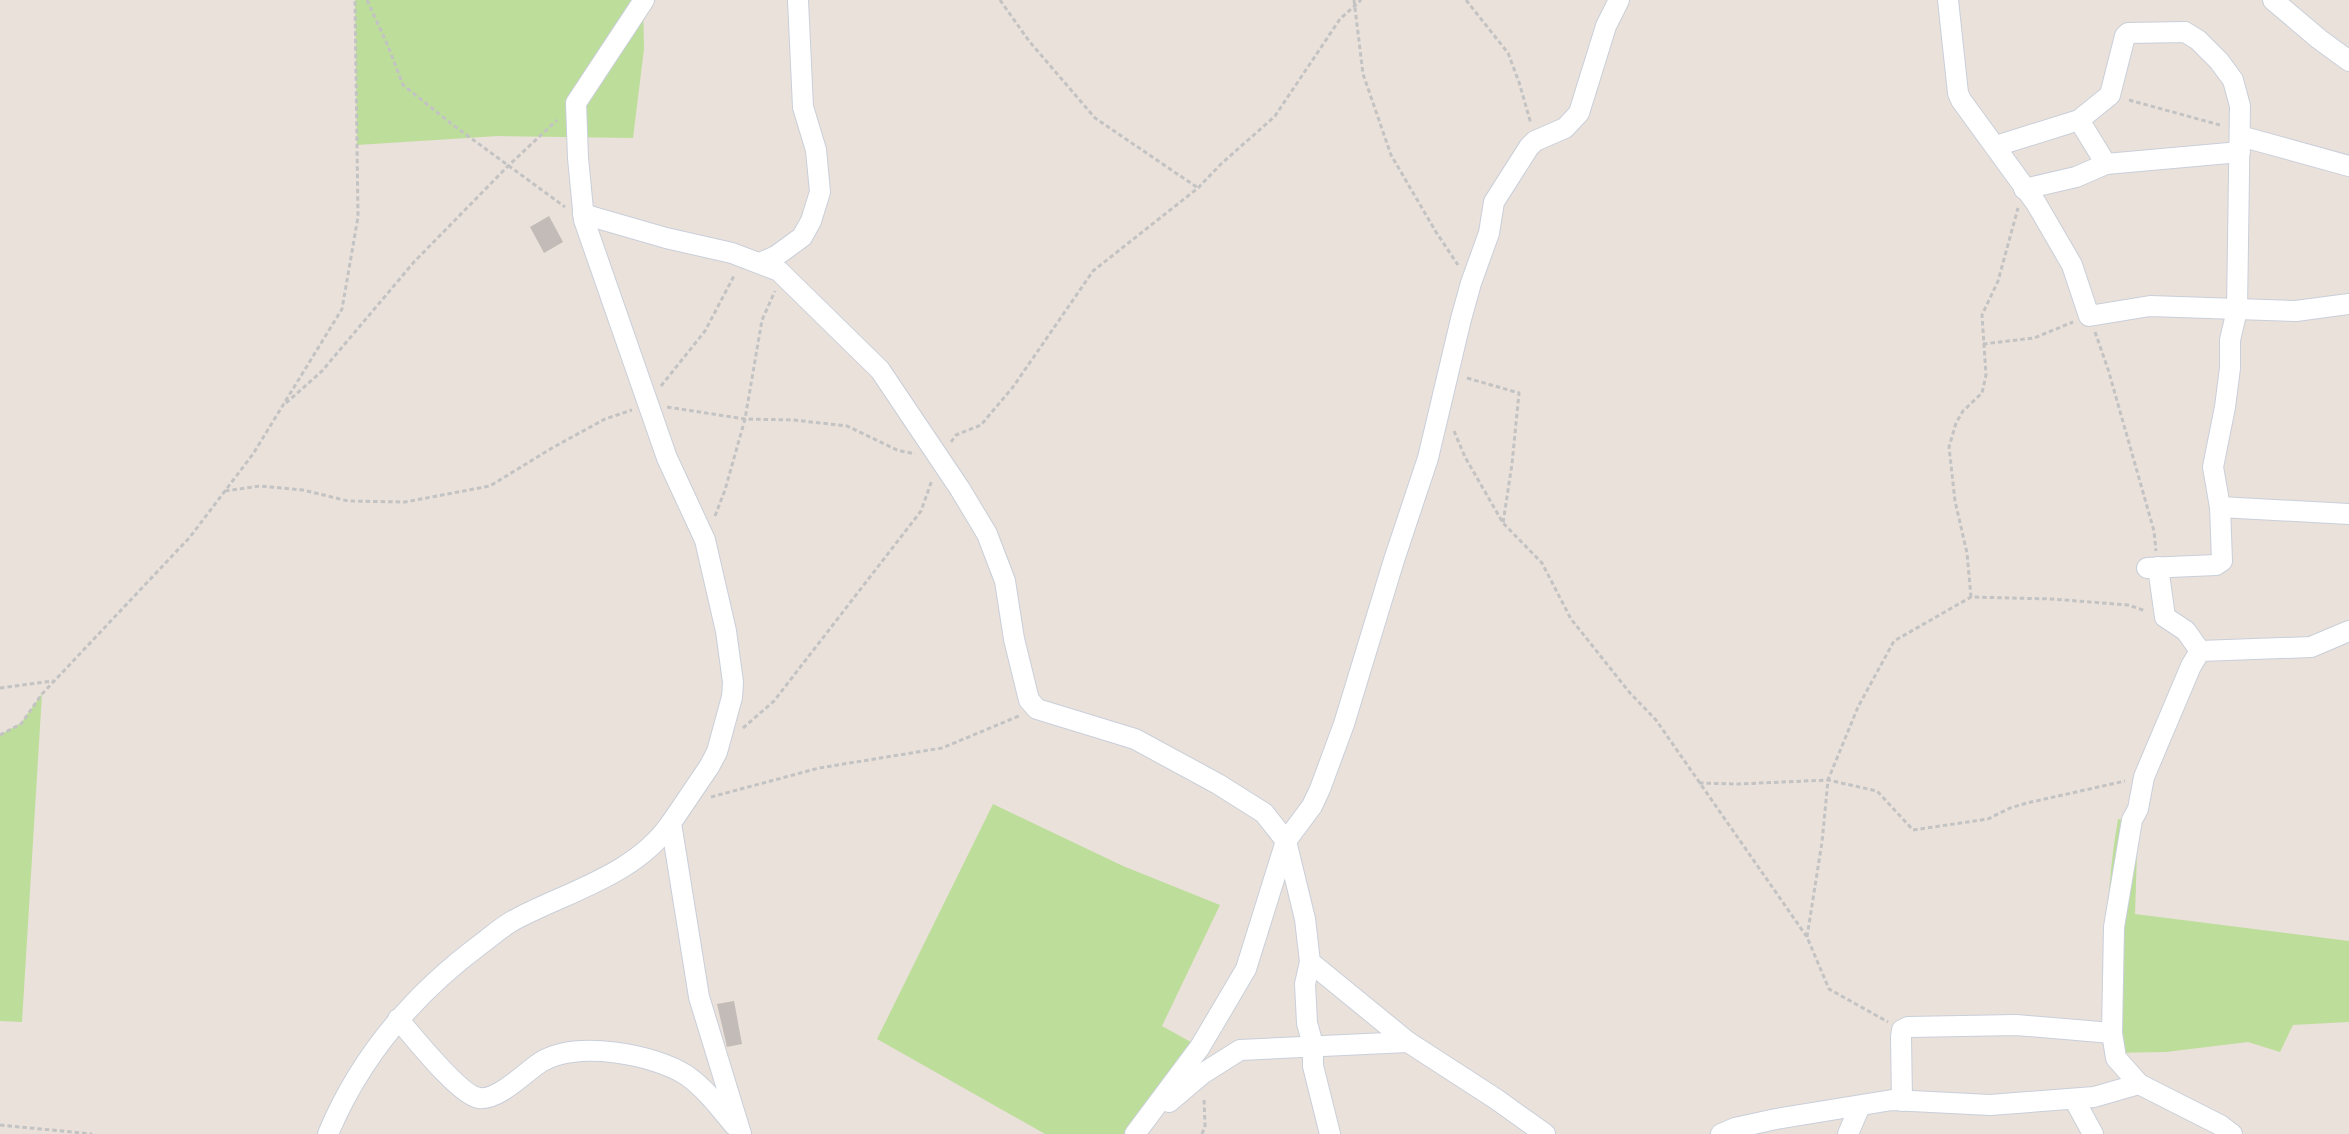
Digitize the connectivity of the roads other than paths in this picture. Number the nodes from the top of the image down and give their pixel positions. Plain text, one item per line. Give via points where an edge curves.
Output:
1 (644, 0) edge
2 (798, 0) edge
3 (1619, 0) edge
4 (1948, 0) edge
5 (2273, 0) edge
6 (2349, 61) edge
7 (2079, 120) junction
8 (2240, 144) junction
9 (1996, 146) junction
10 (2106, 164) junction
11 (2349, 166) edge
12 (2024, 189) junction
13 (584, 214) junction
14 (760, 262) junction
15 (2349, 304) edge
16 (2237, 310) junction
17 (2220, 507) junction
18 (2349, 514) edge
19 (2349, 631) edge
20 (2200, 651) junction
21 (671, 823) junction
22 (1286, 841) junction
23 (1310, 962) junction
24 (398, 1019) junction
25 (2112, 1033) junction
26 (1408, 1042) junction
27 (1313, 1045) junction
28 (2139, 1084) junction
29 (2074, 1099) junction
30 (1902, 1101) junction
31 (1860, 1106) junction
32 (1140, 1127) edge
33 (328, 1134) edge
34 (741, 1134) edge
35 (1330, 1134) edge
36 (1545, 1134) edge
37 (1721, 1134) edge
38 (1848, 1134) edge
39 (2093, 1134) edge
40 (2232, 1134) edge

1 - 13 street via 576,103
2 - 14 street via 803,106 816,150 820,192 802,237 776,256
3 - 22 street via 1606,26 1579,113 1565,128 1529,147 1494,202 1490,233 1471,283 1428,458 1340,734 1312,806
4 - 9 street via 1958,93
5 - 6 street
7 - 8 street via 2110,95 2128,33 2185,32 2198,40 2233,80 2240,106
7 - 9 street
7 - 10 street
8 - 10 street
8 - 11 street
8 - 16 street
9 - 12 street
10 - 12 street via 2076,177
12 - 16 street via 2072,265 2089,316 2150,306
13 - 14 street
13 - 21 street via 602,278 667,458 705,540 726,631 732,697 717,752
14 - 22 street via 783,273 880,370 960,489 987,534 1005,581 1014,639 1029,700 1036,709 1135,739 1156,750 1261,811
15 - 16 street via 2296,311
16 - 17 street via 2213,467
17 - 18 street
17 - 20 street via 2222,561 2216,565 2152,568 2165,617 2186,631
19 - 20 street via 2311,647
20 - 25 street via 2144,777 2132,820 2114,927
21 - 24 street via 660,839 609,876 510,922 458,961
21 - 34 street via 695,981
22 - 23 street via 1305,919
22 - 32 street via 1246,969 1200,1047
23 - 26 street
23 - 27 street via 1305,984 1307,1023
24 - 33 street via 341,1103
24 - 34 street via 458,1086 477,1098 491,1098 550,1057 613,1051 651,1060 688,1076
25 - 28 street via 2116,1058
25 - 30 street via 2016,1024 1908,1028 1902,1030
26 - 27 street
26 - 36 street
27 - 32 street via 1232,1053
27 - 35 street via 1313,1066
28 - 29 street
28 - 40 street
29 - 30 street via 1990,1105
29 - 39 street
30 - 31 street
31 - 37 street via 1776,1119
31 - 38 street

